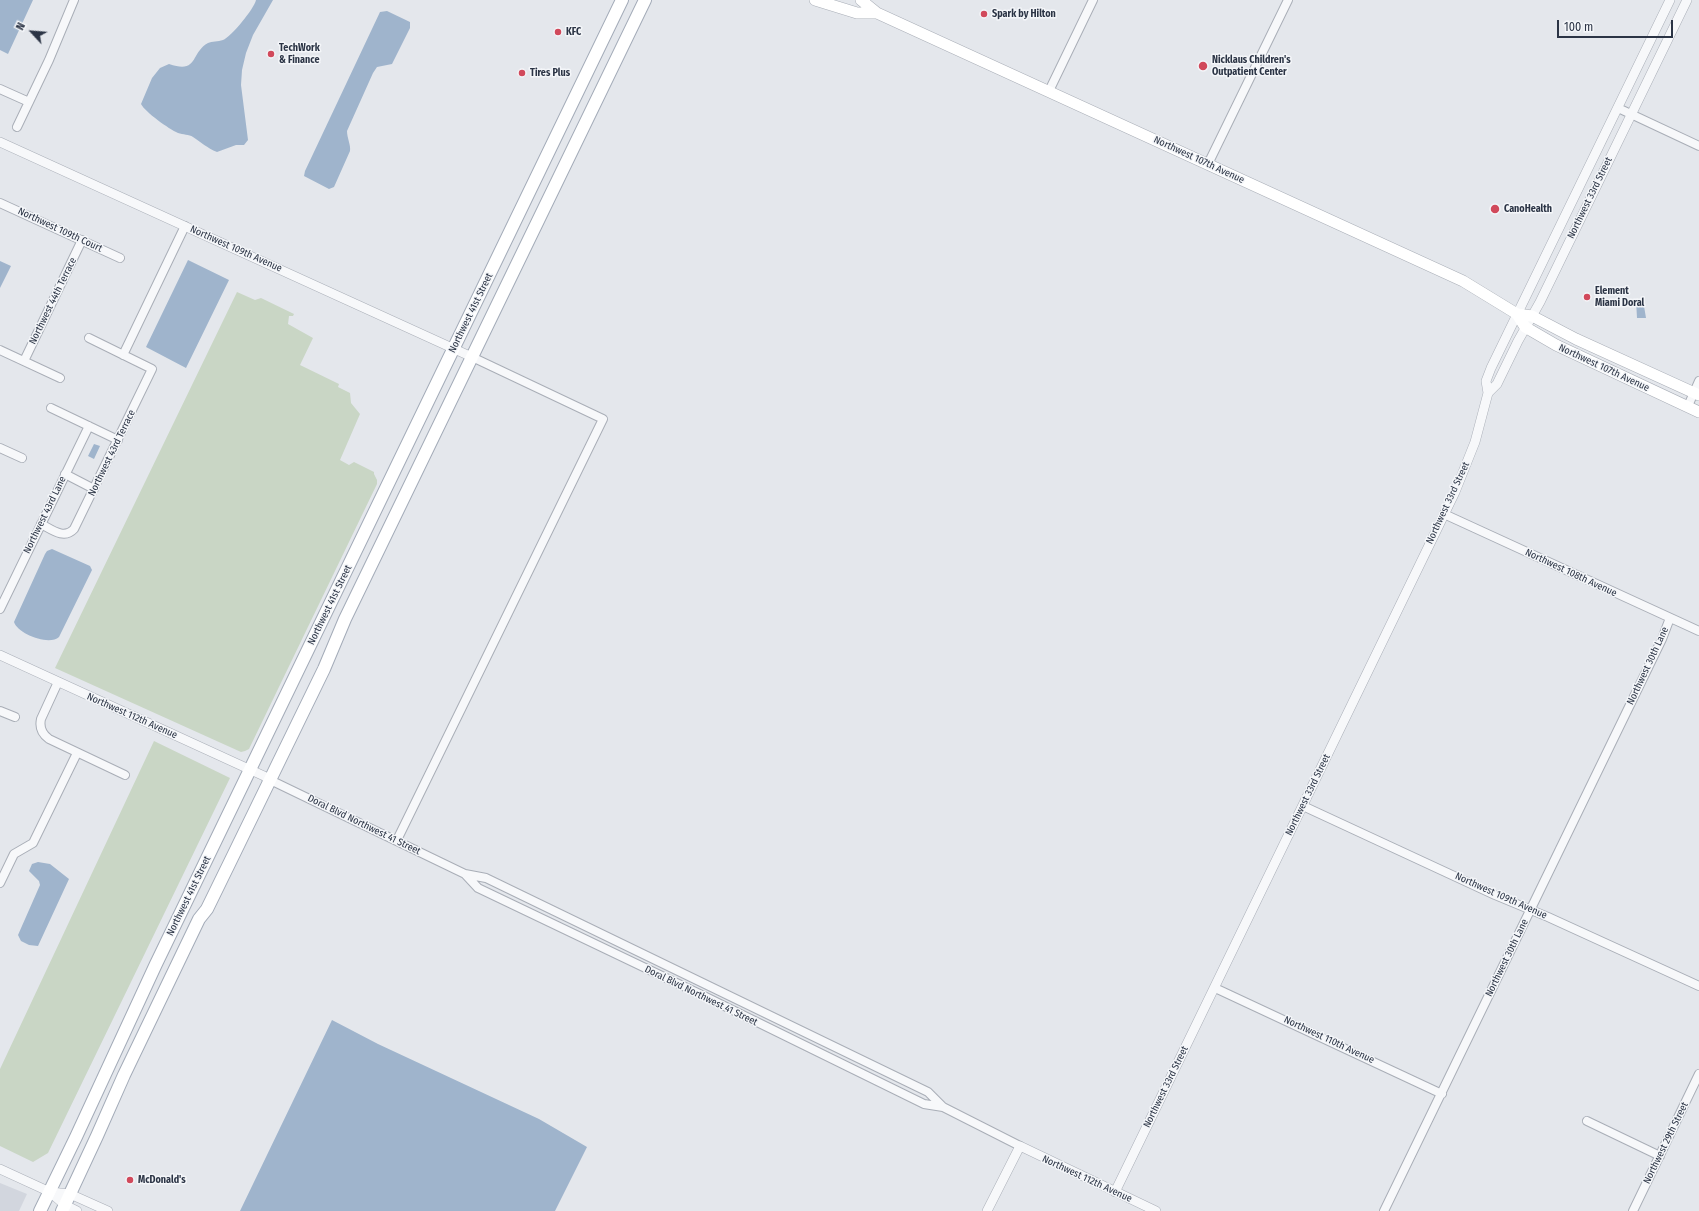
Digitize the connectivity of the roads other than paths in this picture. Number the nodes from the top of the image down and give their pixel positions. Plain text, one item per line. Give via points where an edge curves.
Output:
1 (74, 0) edge
2 (622, 0) edge
3 (645, 0) edge
4 (815, 0) edge
5 (861, 0) edge
6 (1093, 0) edge
7 (1288, 0) edge
8 (1670, 0) edge
9 (1687, 0) edge
10 (876, 13) junction
11 (0, 89) edge
12 (1049, 91) junction
13 (29, 102) junction
14 (1618, 108) junction
15 (1631, 114) junction
16 (17, 127) dead end
17 (0, 142) edge
18 (1699, 146) edge
19 (1208, 164) junction
20 (0, 202) edge
21 (185, 226) junction
22 (82, 240) junction
23 (120, 258) dead end
24 (1517, 314) junction
25 (1532, 316) junction
26 (1525, 327) junction
27 (89, 338) dead end
28 (454, 348) junction
29 (0, 350) edge
30 (123, 355) junction
31 (472, 357) junction
32 (24, 361) junction
33 (60, 378) dead end
34 (1699, 381) edge
35 (1488, 393) junction
36 (1696, 394) edge
37 (1688, 406) junction
38 (52, 408) dead end
39 (1699, 412) edge
40 (89, 426) junction
41 (118, 440) junction
42 (0, 448) edge
43 (22, 458) dead end
44 (65, 474) junction
45 (94, 489) junction
46 (1444, 514) junction
47 (41, 524) junction
48 (1, 605) edge
49 (1670, 618) junction
50 (1699, 631) edge
51 (0, 655) edge
52 (58, 682) junction
53 (0, 711) edge
54 (15, 717) dead end
55 (77, 753) junction
56 (250, 770) junction
57 (125, 776) dead end
58 (267, 778) junction
59 (1303, 806) junction
60 (397, 840) junction
61 (465, 874) junction
62 (0, 883) edge
63 (1530, 910) junction
64 (1699, 986) edge
65 (1215, 988) junction
66 (118, 1047) junction
67 (1699, 1074) edge
68 (124, 1075) junction
69 (1442, 1094) junction
70 (943, 1107) junction
71 (1587, 1120) dead end
72 (1020, 1146) junction
73 (1660, 1156) junction
74 (0, 1168) edge
75 (50, 1192) junction
76 (1115, 1192) junction
77 (65, 1203) edge
78 (40, 1211) edge
79 (77, 1211) edge
80 (108, 1211) edge
81 (987, 1211) edge
82 (1156, 1211) edge
83 (1384, 1211) edge
84 (1633, 1211) edge

1 - 13 street
2 - 28 main road, Northwest 41st Street
3 - 31 main road, Northwest 41st Street
4 - 10 main road, Northwest 107th Avenue via 857,13
5 - 10 main road, Northwest 107th Avenue
6 - 12 street
7 - 19 street
8 - 14 street, Northwest 33rd Street
9 - 15 street, Northwest 33rd Street
10 - 12 main road, Northwest 107th Avenue
11 - 13 street
12 - 19 main road, Northwest 107th Avenue
13 - 16 street
14 - 15 street
14 - 24 street, Northwest 33rd Street
15 - 18 street
15 - 25 street, Northwest 33rd Street
17 - 21 street, Northwest 109th Avenue
19 - 24 main road, Northwest 107th Avenue via 1456,277
20 - 22 street, Northwest 109th Court
21 - 28 street, Northwest 109th Avenue
21 - 30 street
22 - 23 street, Northwest 109th Court
22 - 32 street, Northwest 44th Terrace
24 - 25 main road, Northwest 107th Avenue
24 - 26 main road, Northwest 107th Avenue
24 - 35 street, Northwest 33rd Street via 1488,378
25 - 26 street, Northwest 33rd Street
25 - 36 main road, Northwest 107th Avenue
26 - 35 street, Northwest 33rd Street via 1497,384
26 - 37 main road, Northwest 107th Avenue via 1564,350
27 - 30 street
28 - 31 street, Northwest 109th Avenue
28 - 56 main road, Northwest 41st Street
29 - 32 street
30 - 41 street, Northwest 43rd Terrace via 152,369
31 - 58 main road, Northwest 41st Street via 345,619 324,669
31 - 60 street via 603,419
32 - 33 street
34 - 36 street
35 - 46 street, Northwest 33rd Street via 1473,448
36 - 37 street
37 - 39 main road, Northwest 107th Avenue
38 - 40 street
40 - 41 street
40 - 44 street, Northwest 43rd Lane
41 - 45 street, Northwest 43rd Terrace
42 - 43 street
44 - 45 street
44 - 47 street, Northwest 43rd Lane
45 - 47 street, Northwest 43rd Terrace via 76,526 68,534 59,533
46 - 49 street, Northwest 108th Avenue
46 - 59 street, Northwest 33rd Street
47 - 48 street, Northwest 43rd Lane
49 - 50 street, Northwest 108th Avenue
49 - 63 street, Northwest 30th Lane
51 - 52 street, Northwest 112th Avenue
52 - 55 street via 41,719 41,728 49,739
52 - 56 street, Northwest 112th Avenue
53 - 54 street
55 - 57 street
55 - 62 street via 34,843 14,854
56 - 58 street, Northwest 112th Avenue
56 - 66 main road, Northwest 41st Street
58 - 60 street, Doral Blvd Northwest 41 Street
58 - 68 main road, Northwest 41st Street via 212,900 199,919
59 - 63 street, Northwest 109th Avenue
59 - 65 street, Northwest 33rd Street
60 - 61 street, Doral Blvd Northwest 41 Street
61 - 70 street, Doral Blvd Northwest 41 Street via 486,878 892,1074 928,1092
61 - 70 street, Doral Blvd Northwest 41 Street via 485,892 924,1104
63 - 64 street, Northwest 109th Avenue
63 - 69 street, Northwest 30th Lane
65 - 69 street, Northwest 110th Avenue
65 - 76 street, Northwest 33rd Street
66 - 68 main road
66 - 75 main road, Northwest 41st Street
67 - 73 street, Northwest 29th Street
68 - 77 main road, Northwest 41st Street
69 - 83 street, Northwest 30th Lane
70 - 72 street, Doral Blvd Northwest 41 Street
71 - 73 street
72 - 76 street, Northwest 112th Avenue
72 - 81 street
73 - 84 street, Northwest 29th Street
74 - 75 street
75 - 77 street
75 - 78 main road, Northwest 41st Street
76 - 82 street, Northwest 112th Avenue
77 - 79 street
77 - 80 street

